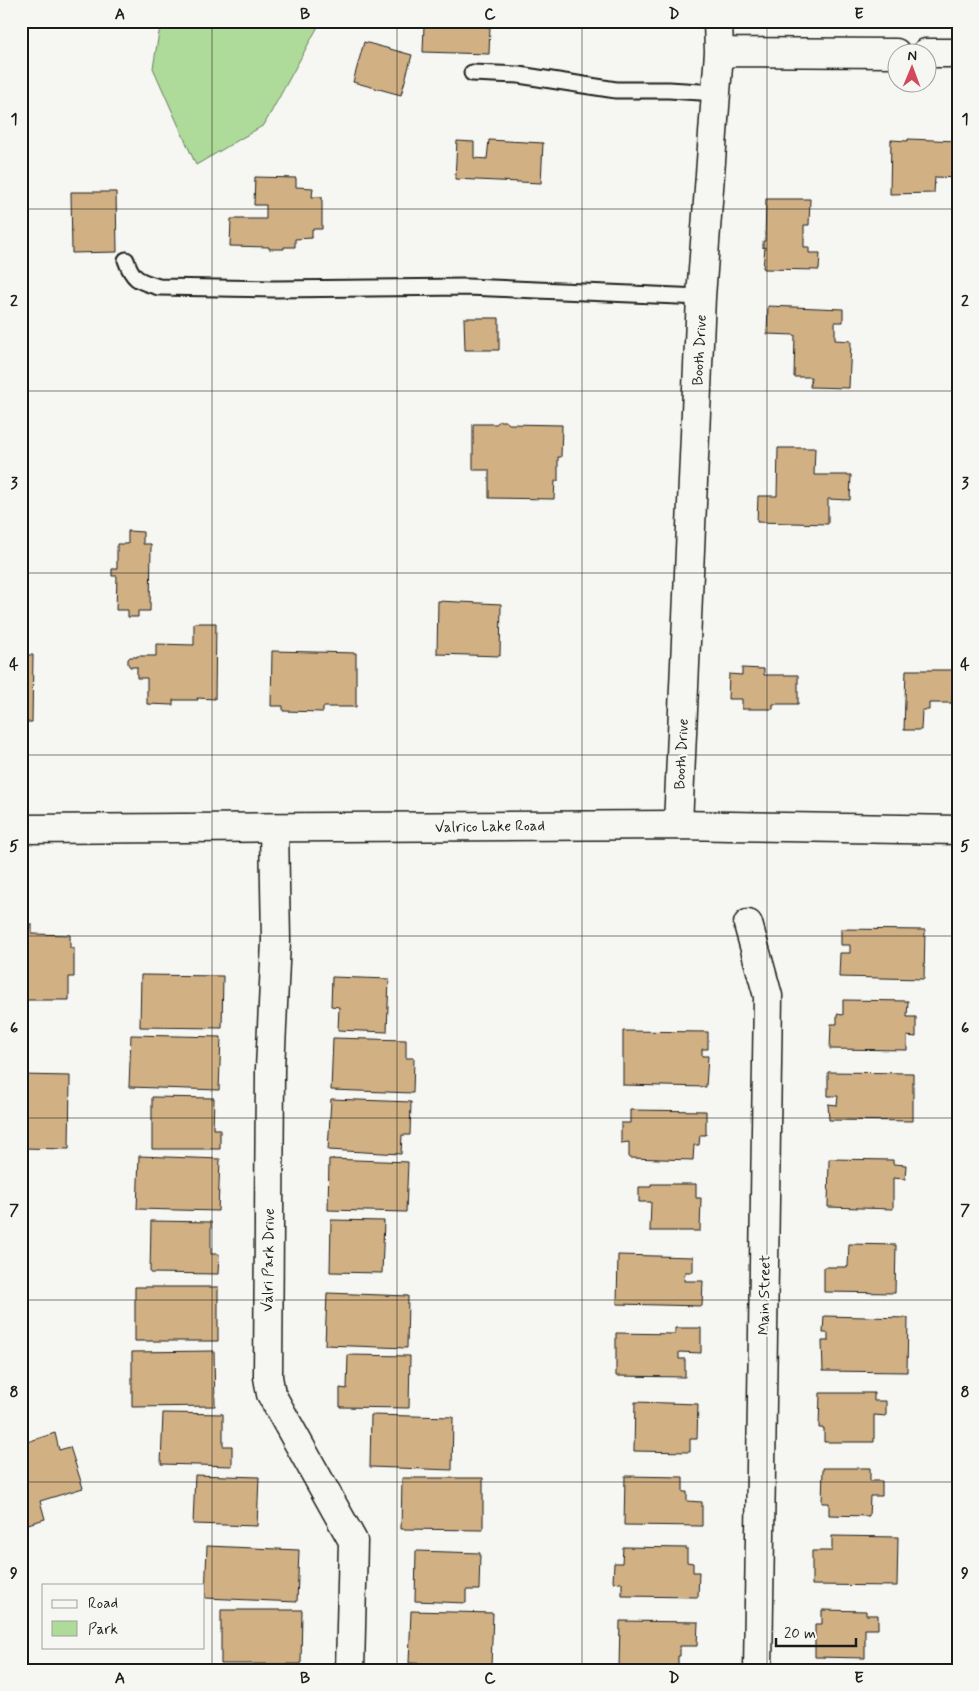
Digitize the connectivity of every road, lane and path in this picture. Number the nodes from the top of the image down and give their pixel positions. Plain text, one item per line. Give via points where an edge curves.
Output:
1 (718, 21) edge
2 (719, 52) junction
3 (886, 53) edge
4 (936, 53) edge
5 (958, 53) edge
6 (472, 73) dead end
7 (716, 93) junction
8 (126, 260) dead end
9 (701, 297) junction
10 (678, 825) junction
11 (274, 828) junction
12 (21, 829) edge
13 (958, 830) edge
14 (748, 924) dead end
15 (350, 1670) edge
16 (758, 1670) edge

1 - 2 street, Booth Drive
2 - 3 street
2 - 7 street, Booth Drive
4 - 5 street
6 - 7 lane via 519,75 616,90
7 - 9 street, Booth Drive
8 - 9 lane via 130,272 142,282 159,287 467,287
9 - 10 street, Booth Drive
10 - 11 street, Valrico Lake Road
10 - 13 street, Valrico Lake Road
11 - 12 street, Valrico Lake Road
11 - 15 street, Valri Park Drive via 276,940 270,1079 268,1377 271,1394 353,1541
14 - 16 street, Main Street via 768,996

